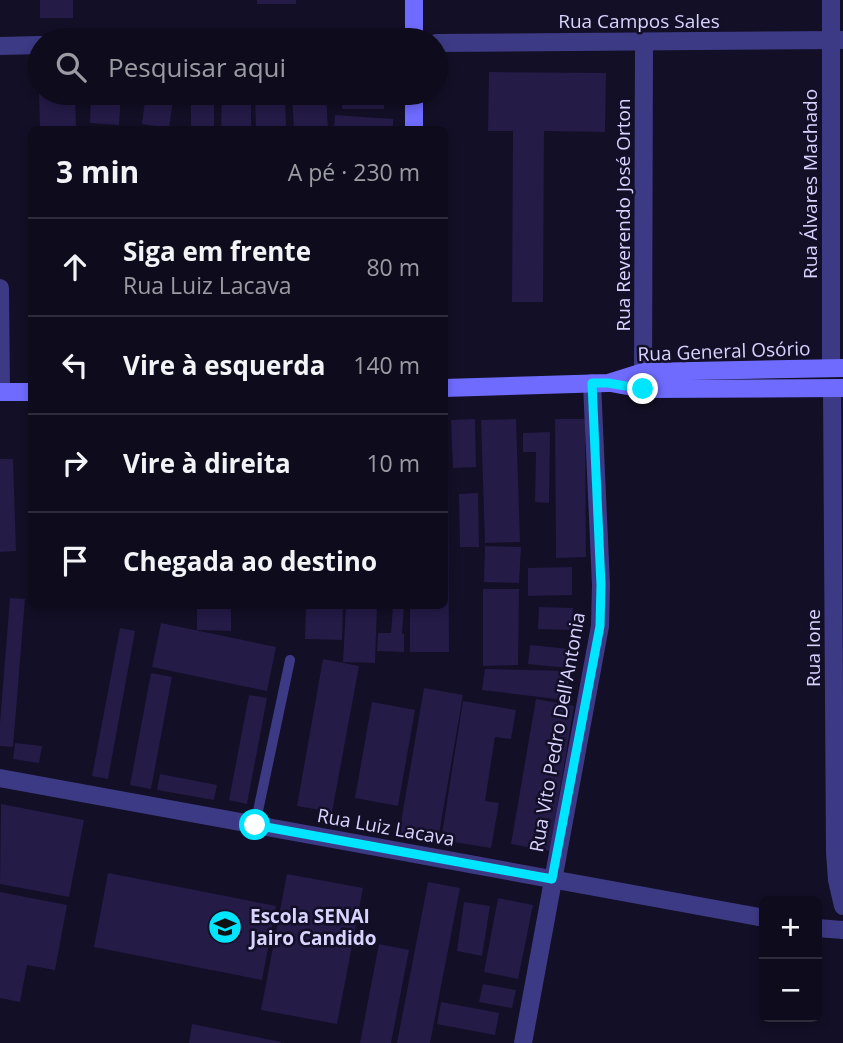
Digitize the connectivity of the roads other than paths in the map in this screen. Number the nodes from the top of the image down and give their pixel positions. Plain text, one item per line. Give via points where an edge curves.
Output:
1 (414, 0) edge
2 (831, 0) edge
3 (414, 28) edge
4 (837, 41) edge
5 (644, 42) junction
6 (448, 43) edge
7 (28, 45) edge
8 (0, 46) edge
9 (414, 105) edge
10 (414, 126) edge
11 (0, 288) edge
12 (837, 368) edge
13 (643, 381) junction
14 (600, 383) junction
15 (448, 388) edge
16 (837, 388) edge
17 (1, 392) edge
18 (28, 392) edge
19 (290, 660) dead end
20 (0, 778) edge
21 (255, 825) junction
22 (552, 879) junction
23 (843, 906) edge
24 (759, 917) edge
25 (822, 928) edge
26 (843, 930) edge
27 (523, 1043) edge

1 - 3 main road
2 - 4 street, Rua Álvares Machado
4 - 5 street, Rua Campos Sales
4 - 12 street, Rua Álvares Machado
5 - 6 street, Rua Campos Sales
5 - 13 street, Rua Reverendo José Orton
7 - 8 street
9 - 10 main road
11 - 17 street
12 - 13 main road, Rua General Osório
13 - 14 main road, Rua General Osório
13 - 16 main road, Rua General Osório
14 - 15 main road, Rua General Osório
14 - 22 street, Rua Vito Pedro Dell'Antonia via 600,626
16 - 23 street, Rua Ione via 835,852
17 - 18 main road
19 - 21 lane
20 - 21 street, Rua Luiz Lacava
21 - 22 street, Rua Luiz Lacava
22 - 24 street, Rua Luiz Lacava
22 - 27 street, Rua Vito Pedro Dell'Antonia
25 - 26 street

